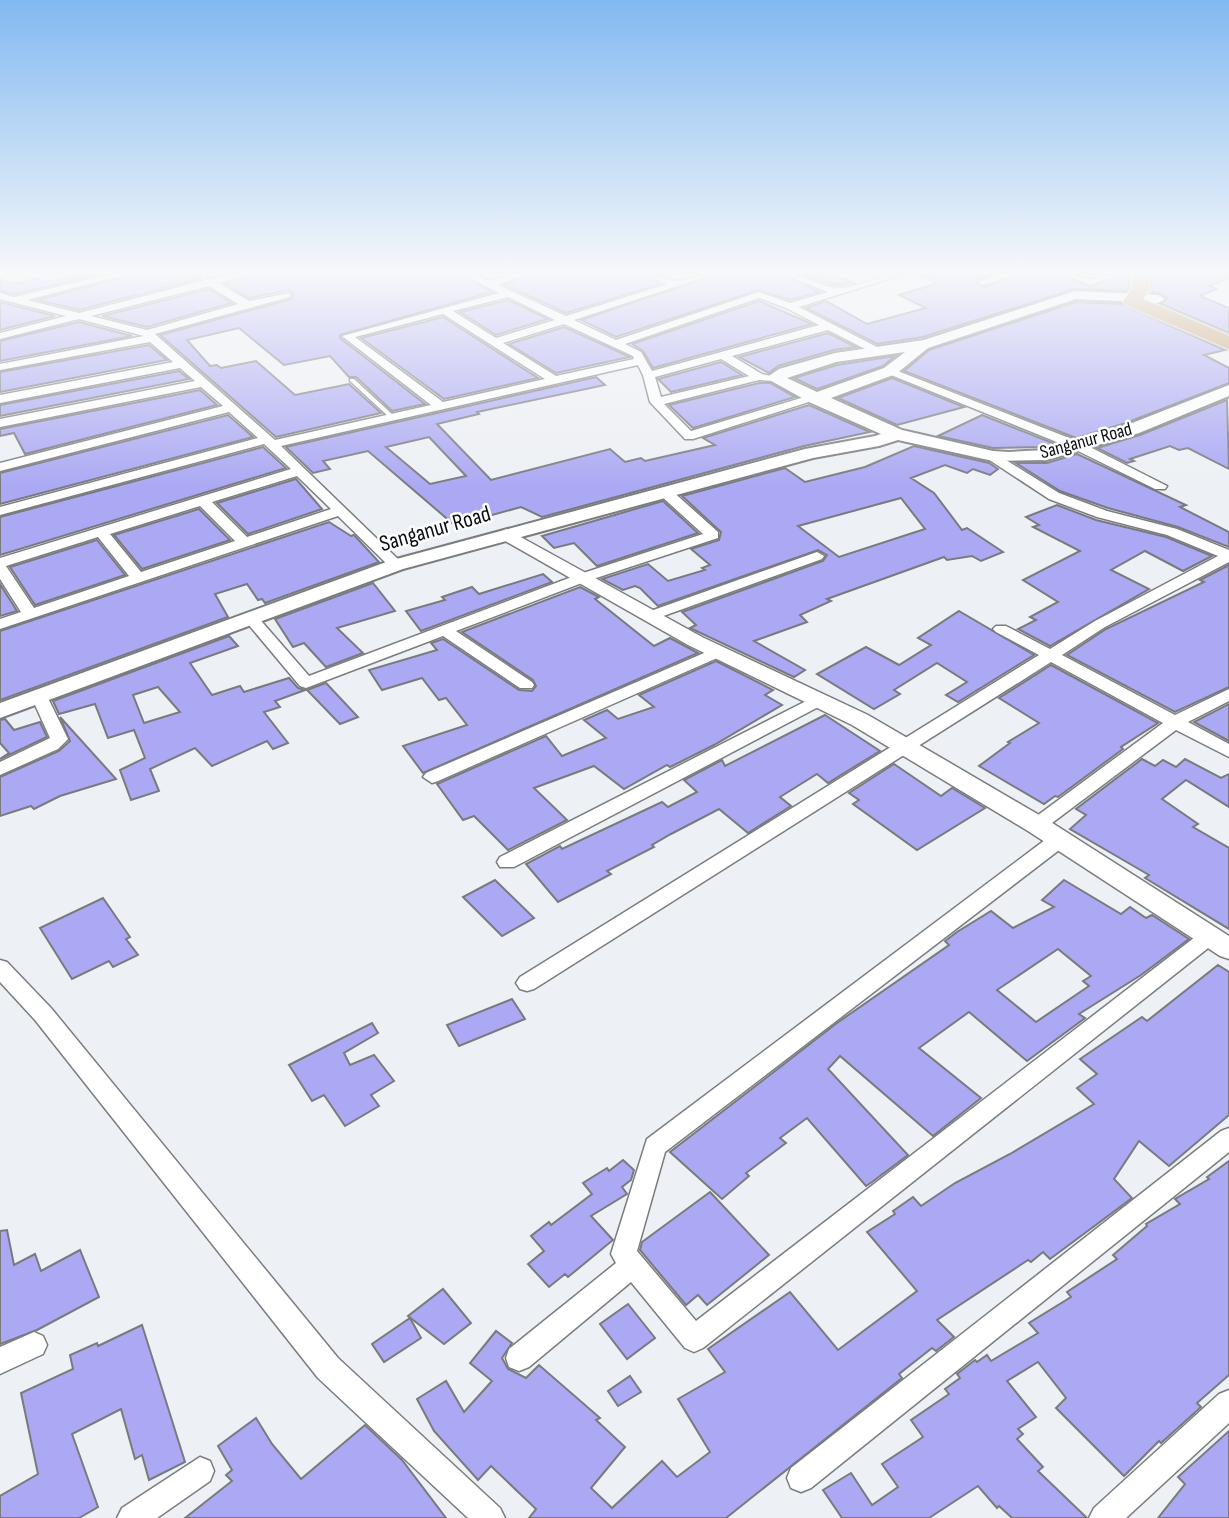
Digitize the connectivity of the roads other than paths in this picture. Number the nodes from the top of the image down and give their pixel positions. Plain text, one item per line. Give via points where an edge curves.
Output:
1 (102, 346) edge
2 (162, 346) edge
3 (360, 346) edge
4 (498, 346) edge
5 (623, 346) edge
6 (756, 346) edge
7 (867, 346) edge
8 (913, 346) edge
9 (924, 346) edge
10 (877, 351) junction
11 (722, 355) junction
12 (640, 361) junction
13 (183, 364) junction
14 (0, 367) edge
15 (890, 372) junction
16 (649, 375) junction
17 (766, 378) junction
18 (352, 380) dead end
19 (554, 380) junction
20 (204, 383) junction
21 (1229, 390) edge
22 (816, 398) junction
23 (0, 399) edge
24 (656, 402) junction
25 (439, 405) junction
26 (230, 408) junction
27 (391, 416) junction
28 (0, 423) edge
29 (896, 435) junction
30 (268, 442) junction
31 (1078, 446) junction
32 (993, 456) junction
33 (0, 467) edge
34 (299, 471) junction
35 (1160, 486) dead end
36 (666, 492) junction
37 (203, 501) junction
38 (341, 510) junction
39 (0, 511) edge
40 (101, 532) junction
41 (506, 534) junction
42 (245, 542) junction
43 (817, 556) dead end
44 (1229, 556) edge
45 (0, 563) edge
46 (396, 565) junction
47 (0, 568) edge
48 (138, 577) junction
49 (582, 578) junction
50 (30, 614) junction
51 (650, 616) junction
52 (251, 618) junction
53 (0, 624) edge
54 (1001, 629) dead end
55 (445, 631) junction
56 (718, 652) junction
57 (1051, 656) junction
58 (526, 685) dead end
59 (1229, 694) edge
60 (39, 696) junction
61 (818, 700) junction
62 (0, 711) edge
63 (1175, 722) junction
64 (907, 747) junction
65 (1229, 751) edge
66 (0, 769) edge
67 (432, 778) dead end
68 (1037, 824) junction
69 (1060, 839) junction
70 (507, 862) dead end
71 (1219, 943) edge
72 (0, 968) edge
73 (527, 983) dead end
74 (1229, 1138) edge
75 (633, 1265) junction
76 (34, 1345) dead end
77 (519, 1358) dead end
78 (0, 1361) edge
79 (1229, 1404) edge
80 (200, 1471) dead end
81 (801, 1478) dead end
82 (132, 1518) edge
83 (490, 1518) edge
84 (1104, 1518) edge

1 - 14 street
2 - 13 street
3 - 25 street
4 - 19 street
5 - 12 street
6 - 11 street
7 - 10 street
8 - 10 main road
9 - 15 main road
10 - 17 main road
11 - 16 street
11 - 17 street
12 - 16 street
12 - 19 street
13 - 20 street
13 - 23 street
15 - 22 main road
15 - 31 street
16 - 24 street
17 - 22 main road, Sanganur Road
17 - 24 street
18 - 27 lane
19 - 25 street
20 - 26 street
20 - 28 street
21 - 31 main road, Sanganur Road
22 - 24 street via 689,436
22 - 29 main road, Sanganur Road
25 - 27 street
26 - 30 street
26 - 33 street
27 - 30 street
29 - 32 main road, Sanganur Road
29 - 36 main road, Sanganur Road
30 - 34 street
30 - 39 street
31 - 32 main road, Sanganur Road via 1046,454
31 - 35 street
32 - 44 street via 1054,496
34 - 37 street
34 - 38 street
36 - 41 main road, Sanganur Road
36 - 49 street via 713,535
37 - 40 street
37 - 42 street
38 - 42 street
38 - 46 street
40 - 45 street
40 - 48 street
41 - 46 main road, Sanganur Road
41 - 49 street
42 - 48 street
43 - 51 street
44 - 57 street via 1100,624
46 - 52 main road, Sanganur Road
47 - 50 street
48 - 50 street
49 - 51 street
49 - 55 street
50 - 53 street
51 - 56 street
52 - 55 street via 306,683
52 - 60 main road, Sanganur Road
54 - 57 street
55 - 58 street
56 - 61 street
56 - 67 street
57 - 63 street
57 - 64 street
59 - 63 street
60 - 62 main road, Sanganur Road
60 - 66 street via 59,739
61 - 64 street
61 - 70 street
63 - 65 street
63 - 68 street
64 - 68 street
64 - 73 street
68 - 69 street
69 - 71 street
69 - 75 street via 655,1146 624,1254
71 - 75 street via 694,1339
72 - 83 street via 43,1014 328,1368
74 - 81 street
75 - 77 street
76 - 78 street
79 - 84 street
80 - 82 street

